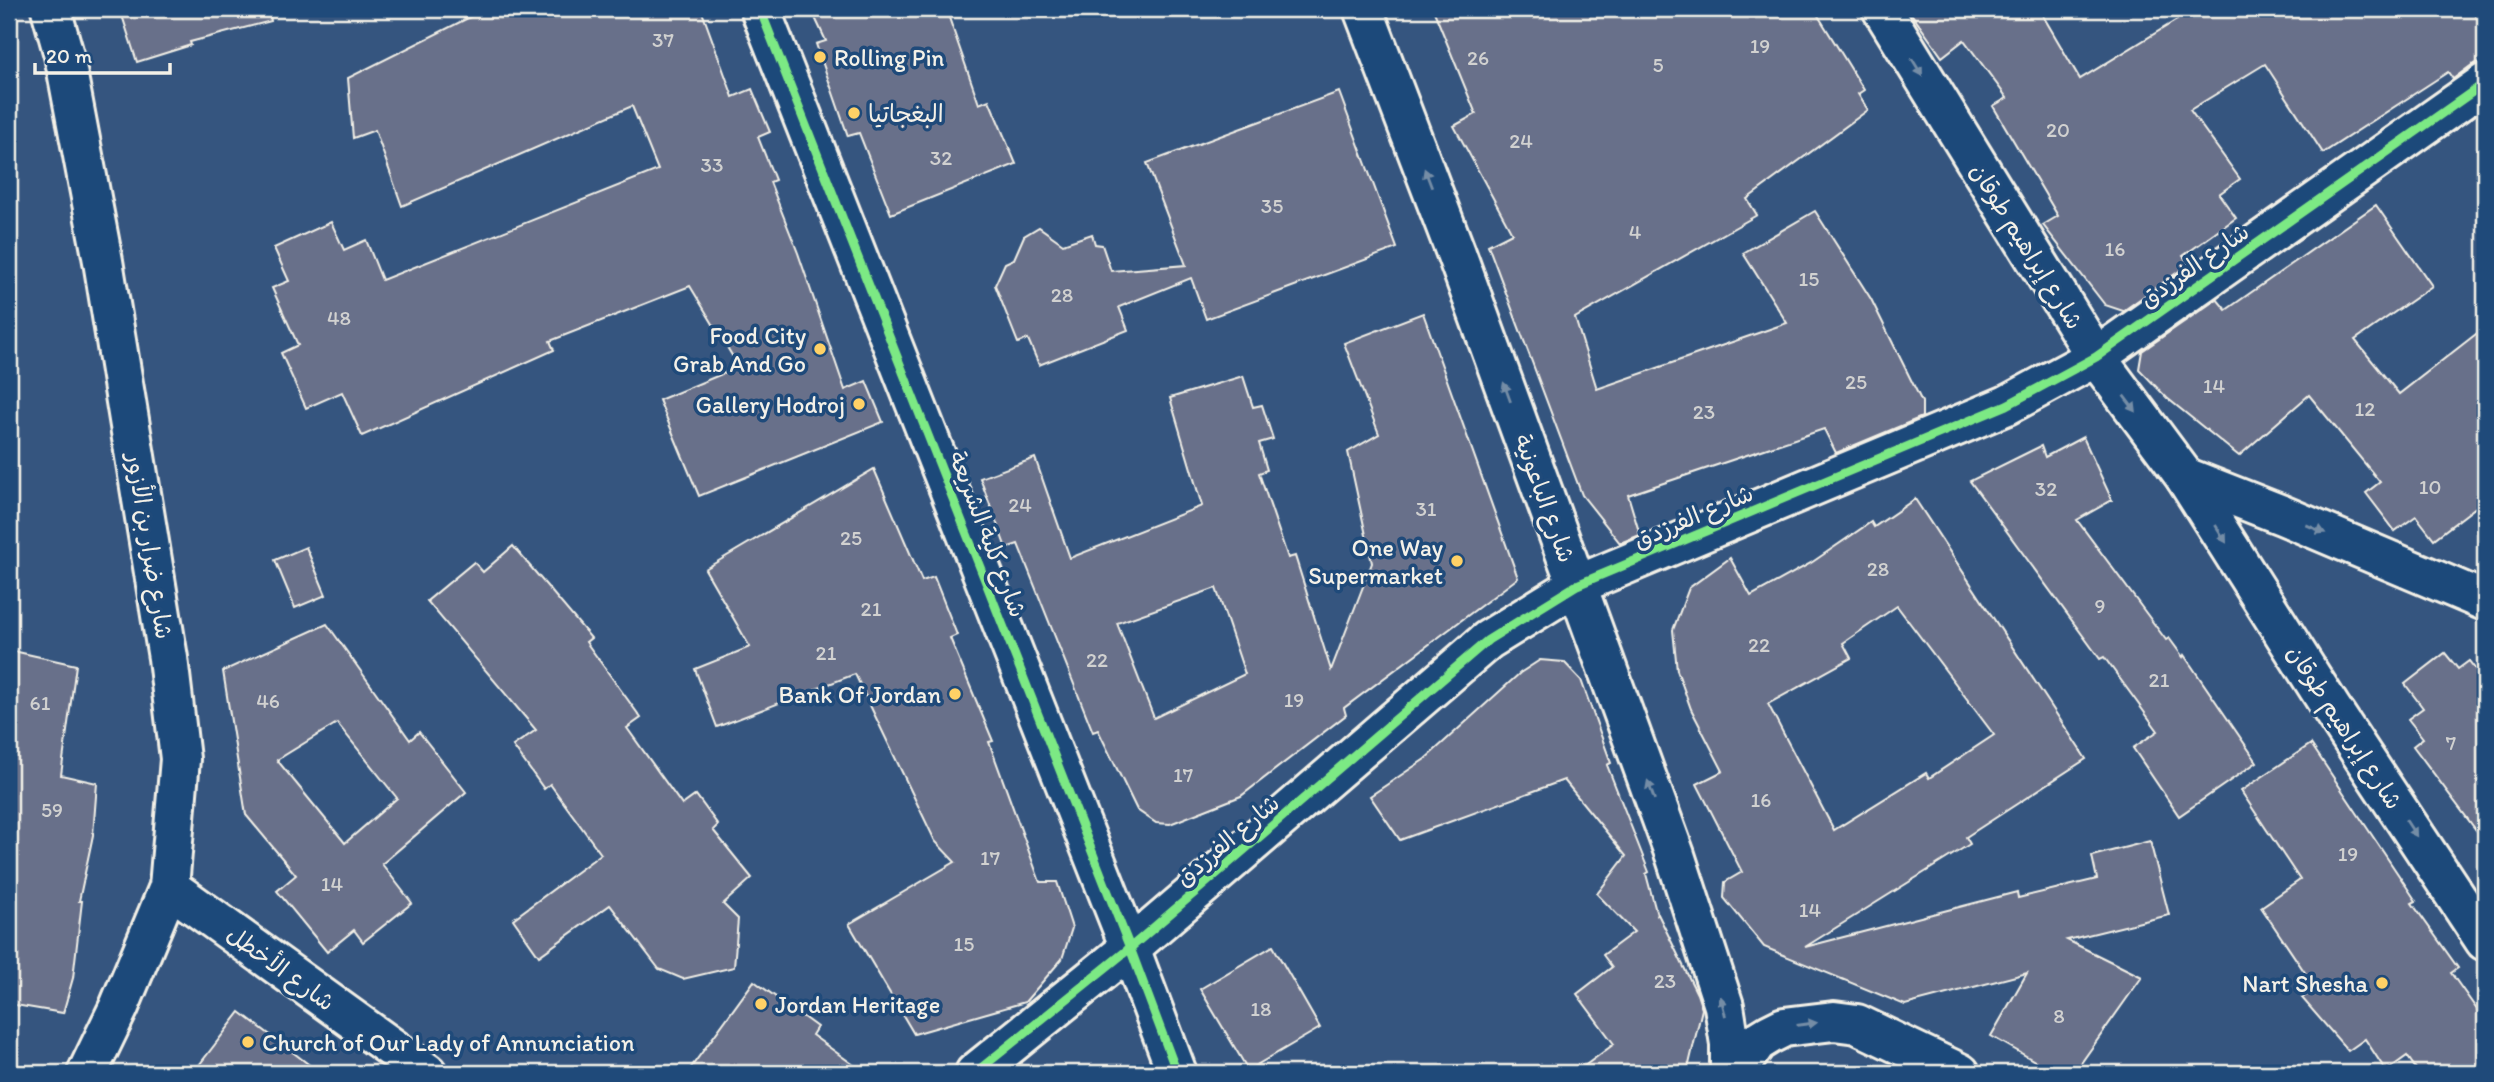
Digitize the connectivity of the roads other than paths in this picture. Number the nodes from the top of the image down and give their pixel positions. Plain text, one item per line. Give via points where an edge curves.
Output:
1 (51, 9) edge
2 (760, 9) edge
3 (1363, 9) edge
4 (1882, 9) edge
5 (2485, 83) edge
6 (2096, 357) junction
7 (2185, 477) junction
8 (1577, 585) junction
9 (2485, 601) edge
10 (169, 887) junction
11 (2485, 941) edge
12 (1130, 948) junction
13 (87, 1073) edge
14 (427, 1073) edge
15 (975, 1073) edge
16 (1177, 1073) edge
17 (1732, 1073) edge
18 (1960, 1073) edge

1 - 10 street, شارع ضرار بن الأزور via 103,261 169,658 180,759
2 - 12 street, شارع كلية الشريعة
8 -> 3 street, شارع الباعونية
4 -> 6 street, شارع إبراهيم طوقان
5 - 6 street, شارع الفرزدق
6 -> 7 street, شارع إبراهيم طوقان
6 - 8 street, شارع الفرزدق via 2007,405
7 -> 9 street
7 -> 11 street, شارع إبراهيم طوقان
8 - 12 street, شارع الفرزدق via 1488,640
17 -> 8 street, شارع الباعونية via 1724,1006 1675,855
10 - 13 street, شارع ضرار بن الأزور
10 - 14 street, شارع الأخطل
12 - 15 street, شارع الفرزدق
12 - 16 street, شارع كلية الشريعة
17 -> 18 street via 1757,1042 1770,1034 1784,1027 1834,1021 1857,1024

